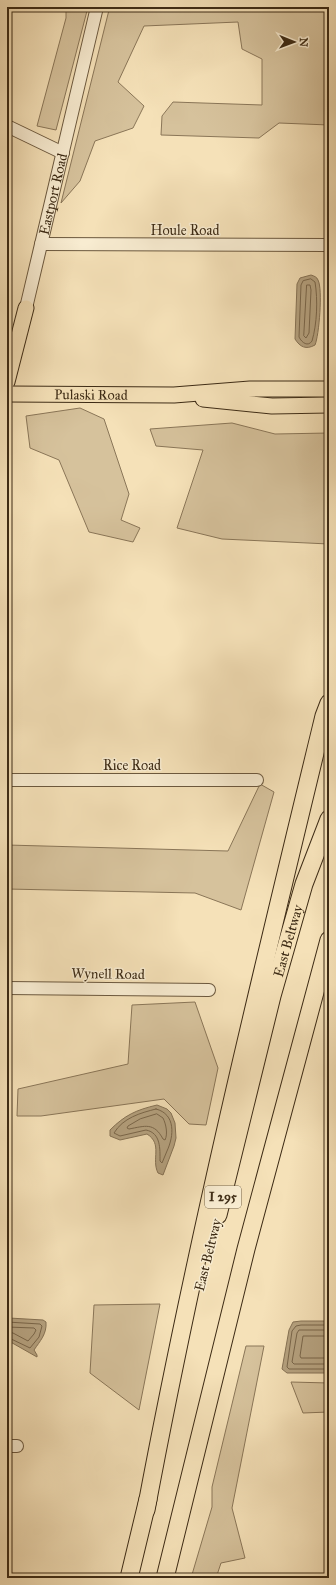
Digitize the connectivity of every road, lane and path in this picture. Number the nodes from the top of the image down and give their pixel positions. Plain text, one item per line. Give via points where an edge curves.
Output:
1 (97, 7) edge
2 (7, 126) edge
3 (63, 154) junction
4 (41, 244) junction
5 (329, 245) edge
6 (26, 308) joint
7 (7, 382) edge
8 (329, 389) edge
9 (7, 394) edge
10 (174, 395) junction
11 (329, 404) edge
12 (329, 703) edge
13 (7, 780) edge
14 (257, 780) dead end
15 (329, 819) edge
16 (329, 940) edge
17 (329, 944) edge
18 (322, 960) junction
19 (7, 988) edge
20 (209, 990) dead end
21 (146, 1510) junction
22 (129, 1578) edge
23 (165, 1578) edge

1 - 3 street, Eastport Road
2 - 3 street
3 - 4 street, Eastport Road
4 - 5 street, Houle Road
4 - 6 street, Eastport Road
6 - 7 main road, Eastport Road
8 - 10 main road, Pulaski Road via 250,390
9 - 10 main road, Pulaski Road
10 - 11 main road, Pulaski Road via 272,406
12 - 21 highway via 265,960 199,1245
13 - 14 street, Rice Road
15 - 21 highway, East Beltway / I 295 via 304,884 272,996
16 - 18 highway, I 295
17 - 18 highway
18 - 23 highway, I 295 via 246,1249
19 - 20 street, Wynell Road
21 - 22 highway, East Beltway / I 295

